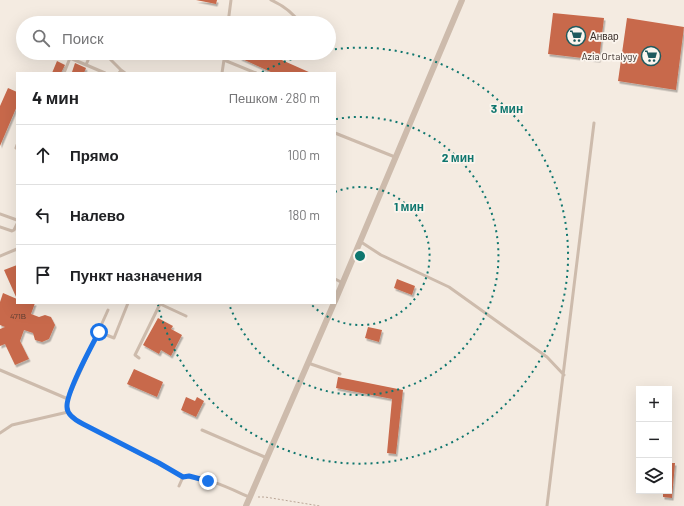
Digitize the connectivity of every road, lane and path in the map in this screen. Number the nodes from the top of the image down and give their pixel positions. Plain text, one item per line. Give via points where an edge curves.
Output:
1 (231, 0) edge
2 (271, 0) edge
3 (462, 0) edge
4 (229, 16) edge
5 (294, 16) edge
6 (69, 60) edge
7 (75, 60) edge
8 (88, 60) edge
9 (111, 60) edge
10 (224, 60) joint
11 (86, 65) junction
12 (64, 72) edge
13 (103, 72) edge
14 (120, 72) edge
15 (222, 72) edge
16 (254, 72) edge
17 (594, 122) dead end
18 (336, 133) edge
19 (395, 157) junction
20 (0, 214) edge
21 (16, 220) edge
22 (16, 226) edge
23 (0, 227) edge
24 (359, 242) junction
25 (16, 249) edge
26 (0, 256) edge
27 (336, 280) edge
28 (343, 283) junction
29 (336, 298) edge
30 (128, 304) edge
31 (159, 304) edge
32 (161, 304) edge
33 (333, 304) edge
34 (108, 310) dead end
35 (186, 316) dead end
36 (99, 332) junction
37 (139, 358) dead end
38 (308, 363) junction
39 (0, 370) edge
40 (340, 374) dead end
41 (564, 375) junction
42 (68, 399) junction
43 (68, 412) junction
44 (202, 430) dead end
45 (0, 433) edge
46 (266, 458) junction
47 (183, 477) junction
48 (179, 486) dead end
49 (249, 497) junction
50 (246, 506) edge
51 (320, 506) edge
52 (547, 506) edge

1 - 4 lane
2 - 5 lane
3 - 19 street
6 - 12 lane
7 - 11 lane
8 - 11 lane
9 - 14 lane
10 - 15 lane
10 - 16 lane
11 - 13 lane
17 - 41 lane
18 - 19 lane
19 - 24 street
20 - 21 lane
22 - 23 lane via 12,232
24 - 28 street
24 - 41 lane via 449,287 547,357
25 - 26 lane
27 - 28 lane
28 - 29 street
30 - 36 lane via 114,338
31 - 37 lane via 136,353
32 - 35 lane
33 - 38 street
34 - 36 lane
36 - 42 lane
38 - 40 lane
38 - 46 street
39 - 42 lane
41 - 52 lane
42 - 43 lane
43 - 45 lane via 12,425
43 - 47 lane via 75,420
44 - 46 lane
46 - 49 street
47 - 48 lane
47 - 49 lane via 208,481
49 - 50 street
49 - 51 path via 265,497

